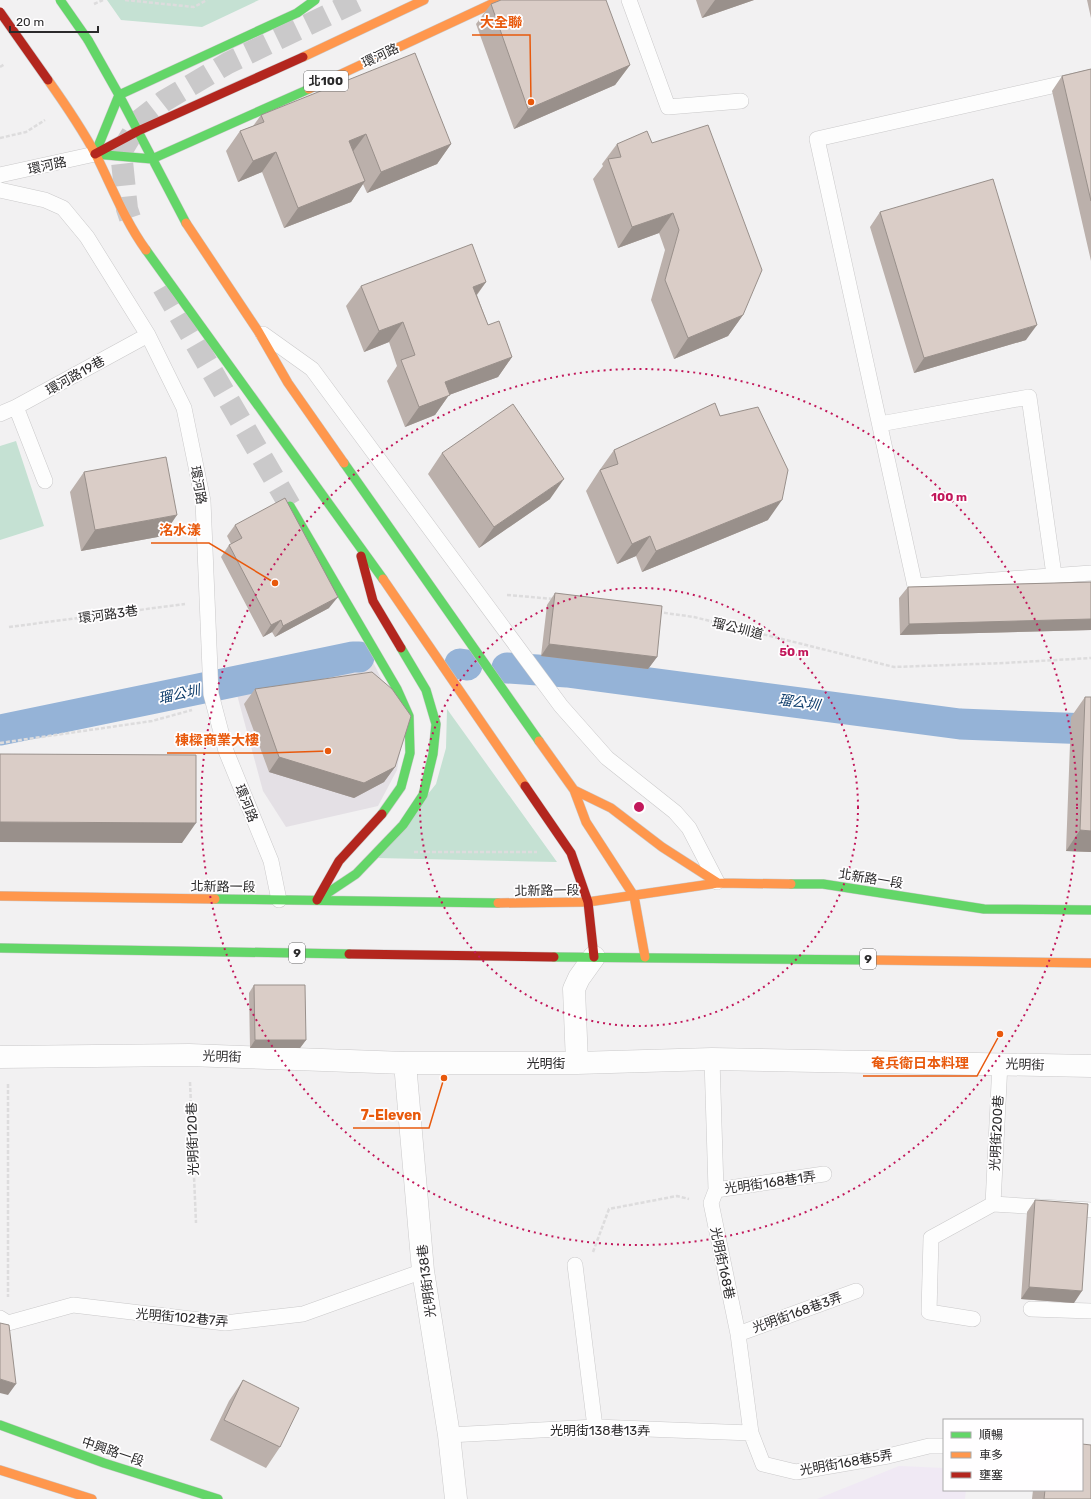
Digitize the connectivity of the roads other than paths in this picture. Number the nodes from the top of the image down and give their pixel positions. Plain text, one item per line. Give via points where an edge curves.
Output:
1 (60, 0) edge
2 (315, 0) edge
3 (424, 0) edge
4 (500, 0) edge
5 (629, 0) edge
6 (0, 12) edge
7 (1091, 77) edge
8 (119, 95) junction
9 (741, 101) dead end
10 (138, 131) junction
11 (95, 154) junction
12 (152, 159) junction
13 (0, 175) edge
14 (0, 190) edge
15 (258, 331) junction
16 (148, 335) junction
17 (16, 407) junction
18 (0, 414) edge
19 (880, 424) junction
20 (45, 481) dead end
21 (290, 506) tunnel mouth
22 (356, 539) junction
23 (1091, 573) edge
24 (1054, 576) junction
25 (574, 790) junction
26 (718, 883) junction
27 (0, 896) edge
28 (634, 896) junction
29 (280, 900) junction
30 (317, 900) junction
31 (588, 902) junction
32 (1091, 910) edge
33 (0, 948) edge
34 (594, 957) junction
35 (645, 957) junction
36 (1091, 963) edge
37 (4, 1057) edge
38 (712, 1059) junction
39 (405, 1062) junction
40 (577, 1063) junction
41 (1000, 1063) junction
42 (1091, 1066) edge
43 (824, 1174) dead end
44 (713, 1196) junction
45 (993, 1204) junction
46 (1091, 1210) edge
47 (575, 1265) road end
48 (423, 1271) junction
49 (856, 1291) dead end
50 (1031, 1309) edge
51 (1091, 1311) edge
52 (973, 1319) dead end
53 (4, 1320) edge
54 (738, 1334) junction
55 (0, 1425) edge
56 (595, 1427) junction
57 (752, 1433) junction
58 (449, 1435) junction
59 (943, 1446) edge
60 (763, 1464) joint
61 (0, 1470) edge
62 (92, 1499) edge
63 (218, 1499) edge
64 (456, 1499) edge

1 - 8 main road, bridge via 88,40
2 - 8 main road via 297,13
3 - 10 main road, 北100
4 - 12 main road, 環河路 / 北100
5 - 9 lane via 668,107
6 - 11 main road, bridge via 67,107
7 - 19 lane via 817,139
8 - 10 main road
8 - 11 main road
10 - 11 main road, 北100
10 - 12 main road
11 - 12 main road
11 - 13 lane, 環河路
11 - 22 main road via 133,232
12 - 15 main road via 185,222
14 - 16 lane, 環河路 via 45,200 63,208 87,238
15 - 25 main road via 288,383
15 - 26 lane via 312,369 561,706 607,758 675,812 689,828
16 - 17 lane, 環河路19巷
16 - 29 lane, 環河路 via 184,408 202,501 212,699 226,751 271,862
17 - 18 lane, 環河路19巷
17 - 20 lane
19 - 24 lane via 915,586
19 - 24 lane via 1029,397
21 - 30 main road via 397,688 408,716 410,753 401,787 374,824 339,861
22 - 30 main road via 373,601 426,690 436,724 433,754 423,795 404,825 356,874
22 - 31 main road via 571,853
23 - 24 lane
25 - 26 main road via 611,808 662,847
25 - 28 main road via 586,822
26 - 28 main road, 北新路一段
26 - 32 main road, 北新路一段 via 822,884 984,909
27 - 29 main road, 北新路一段
28 - 31 main road, 北新路一段
28 - 35 main road
29 - 30 main road, 北新路一段
30 - 31 main road, 北新路一段
31 - 34 main road
33 - 34 main road, 9
34 - 35 main road, 9
34 - 40 street via 574,989
35 - 36 main road, 9
37 - 39 street, 光明街 via 189,1055
38 - 40 street, 光明街
38 - 41 street, 光明街
38 - 44 lane, 光明街168巷
39 - 40 street, 光明街
39 - 48 street, 光明街138巷
41 - 42 street, 光明街
41 - 45 lane, 光明街200巷
43 - 44 lane, 光明街168巷1弄
44 - 54 lane, 光明街168巷
45 - 46 lane
45 - 52 lane via 931,1238 929,1312
47 - 56 lane
48 - 53 lane, 光明街102巷7弄 via 303,1314 225,1323 73,1305
48 - 58 street, 光明街138巷
49 - 54 lane, 光明街168巷3弄
50 - 51 lane
54 - 57 lane, 光明街168巷
55 - 63 main road, 中興路一段 via 104,1464
56 - 57 lane, 光明街138巷13弄
56 - 58 lane, 光明街138巷13弄
57 - 60 lane, 光明街168巷
58 - 64 street, 光明街138巷
59 - 60 lane, 光明街168巷5弄 via 929,1446 796,1472
61 - 62 main road

